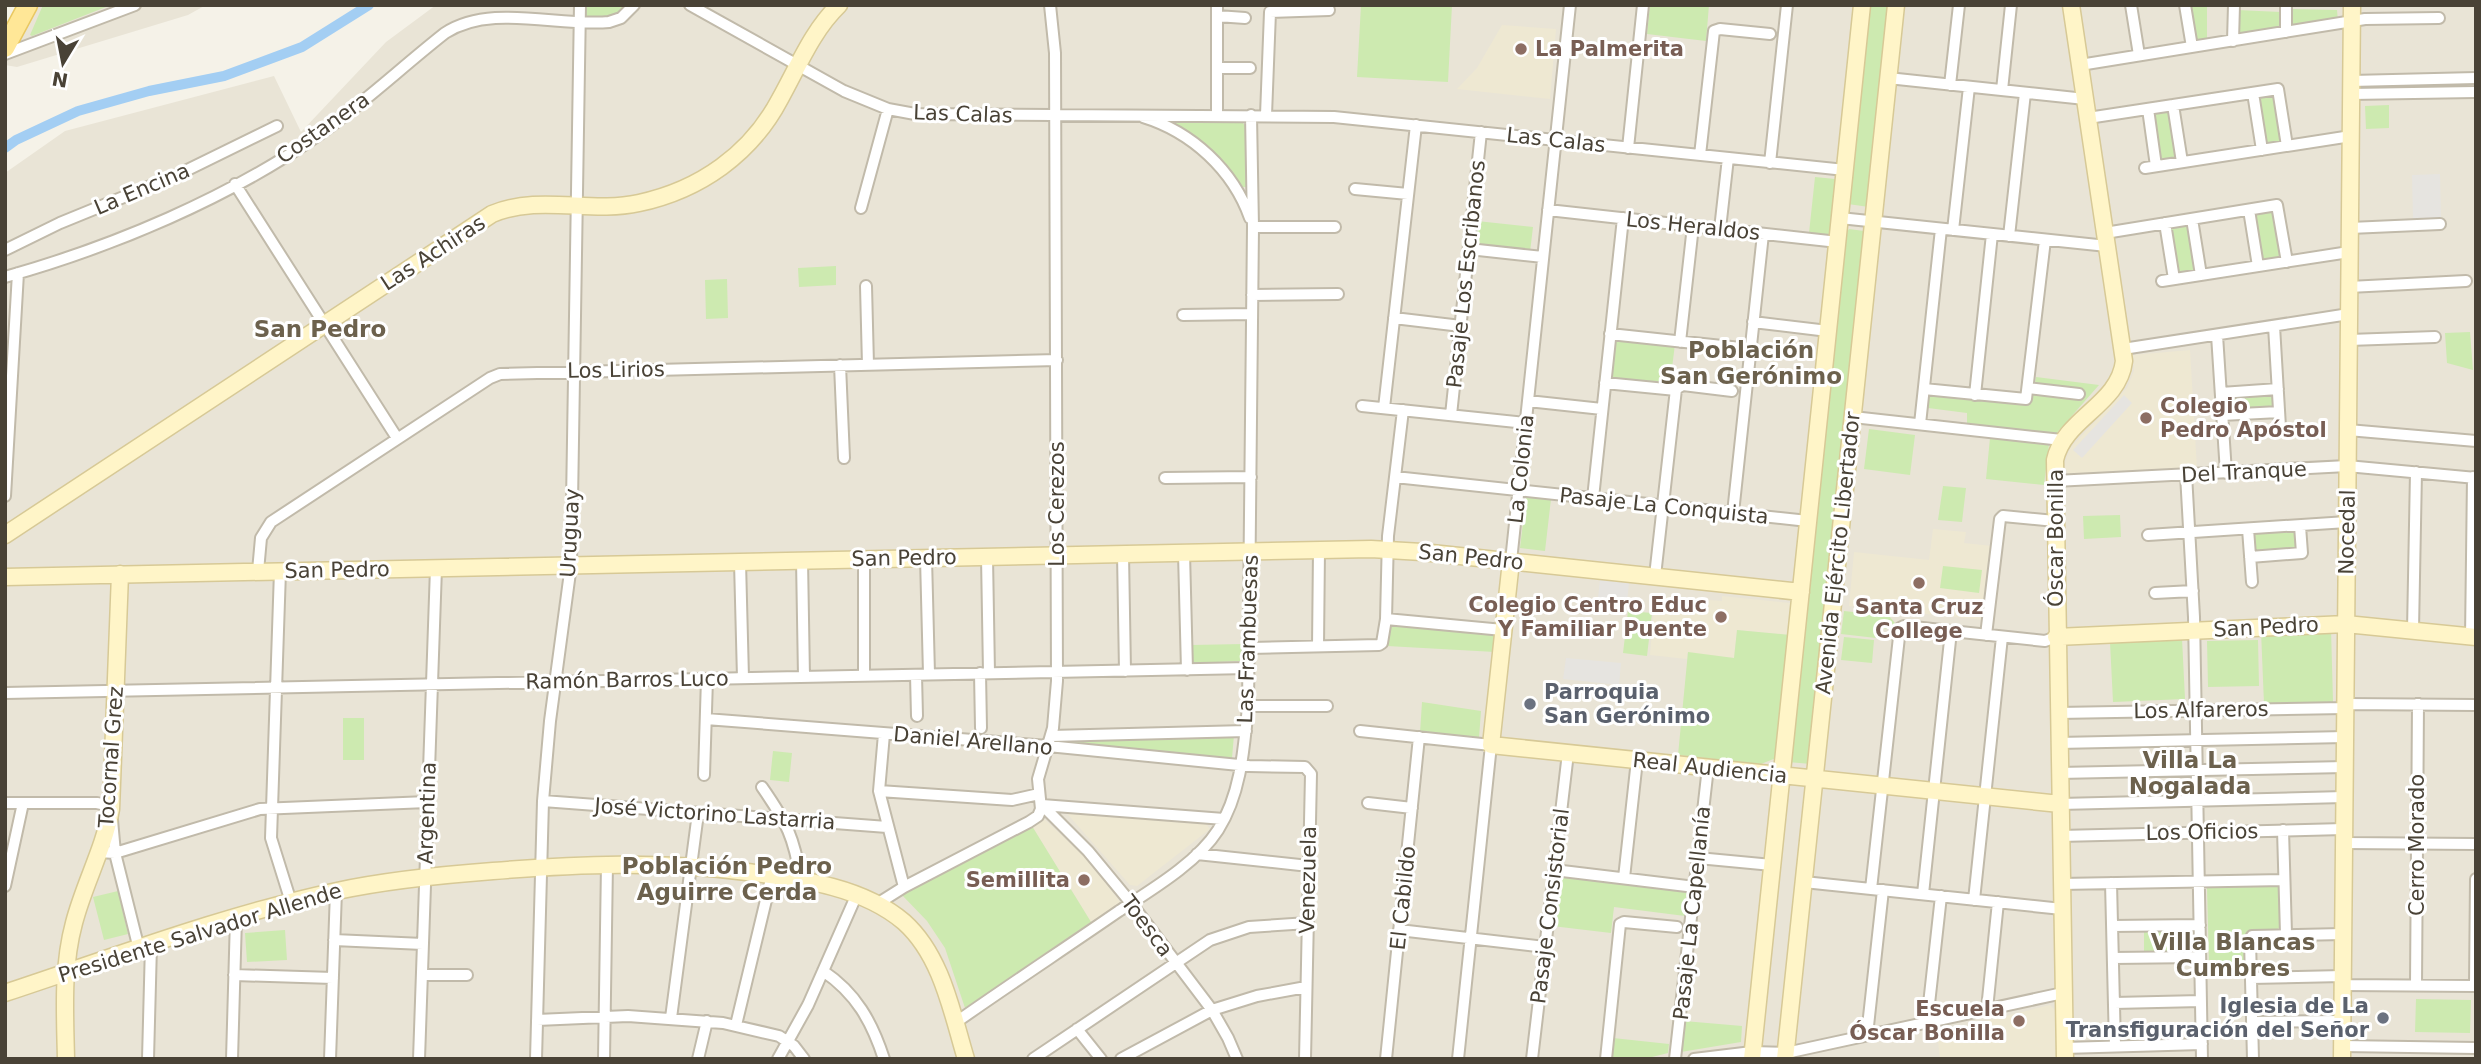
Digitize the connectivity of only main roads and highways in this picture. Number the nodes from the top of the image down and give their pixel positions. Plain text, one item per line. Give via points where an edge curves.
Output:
1 (28, 5) edge
2 (5, 47) edge

1 - 2 main road

